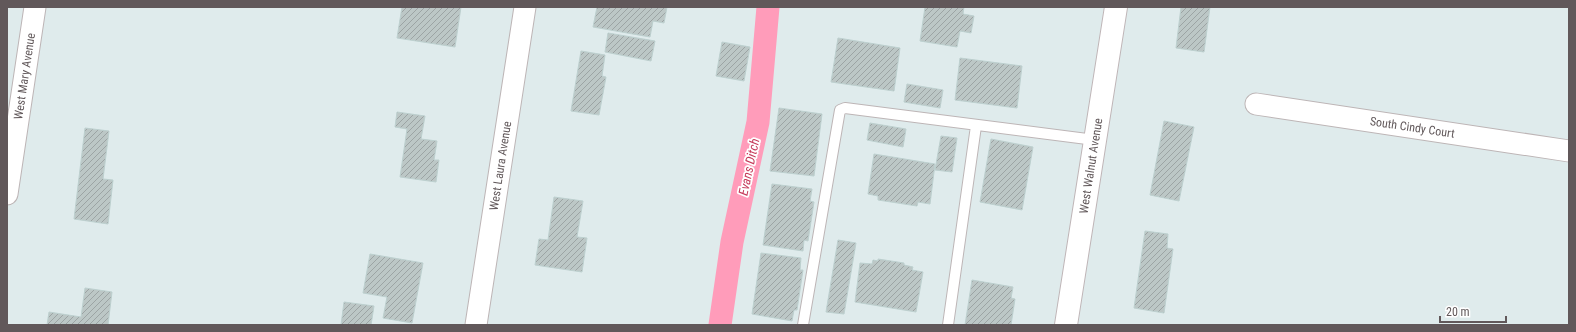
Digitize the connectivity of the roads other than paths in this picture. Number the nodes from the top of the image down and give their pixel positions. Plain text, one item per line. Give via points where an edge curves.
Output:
1 (36, 7) edge
2 (526, 7) edge
3 (1116, 7) edge
4 (1256, 104) dead end
5 (976, 126) junction
6 (1095, 140) junction
7 (1569, 151) edge
8 (7, 194) edge
9 (476, 325) edge
10 (803, 325) edge
11 (948, 325) edge
12 (1066, 325) edge

1 - 8 street, West Mary Avenue
2 - 9 street, West Laura Avenue
3 - 6 main road, West Walnut Avenue
4 - 7 street, South Cindy Court
5 - 6 lane
5 - 10 lane via 845,108 840,110
5 - 11 lane
6 - 12 main road, West Walnut Avenue

